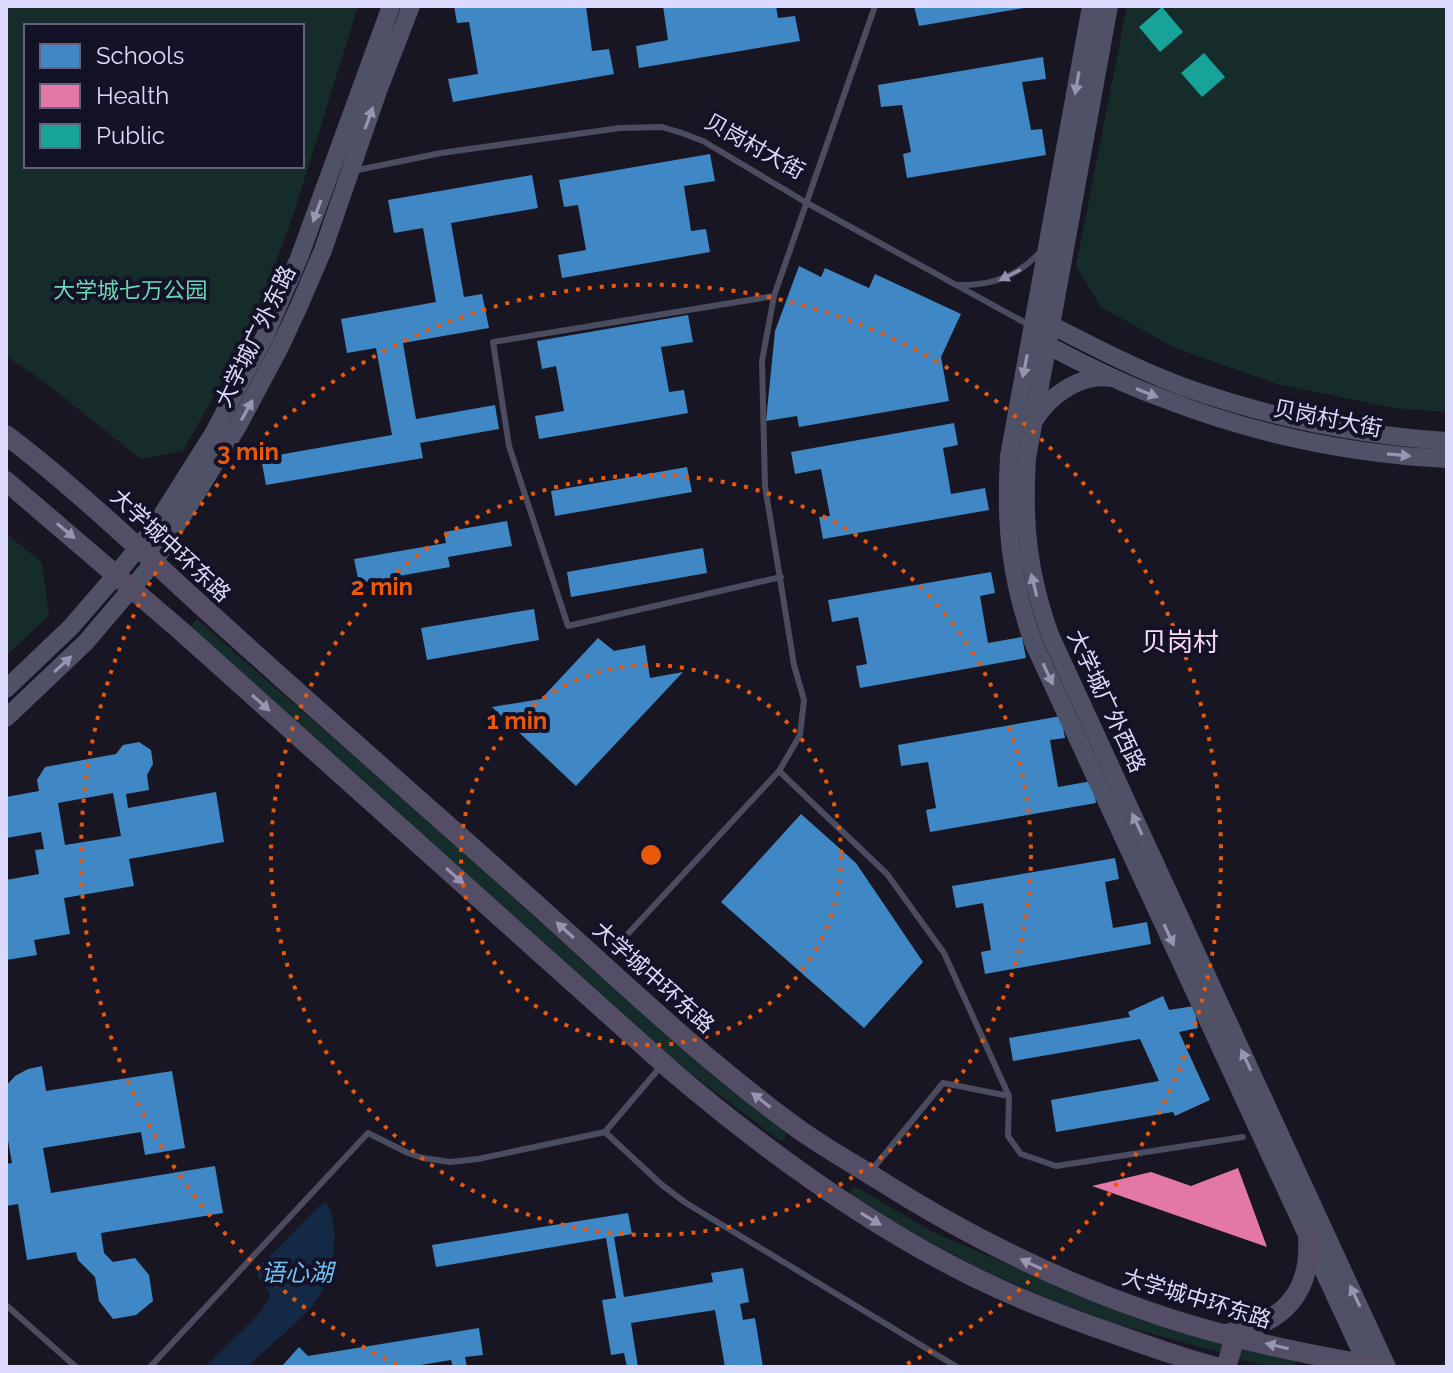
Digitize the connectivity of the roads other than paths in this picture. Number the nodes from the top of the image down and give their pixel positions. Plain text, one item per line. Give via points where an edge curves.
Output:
1 (391, 6) edge
2 (411, 6) edge
3 (875, 6) edge
4 (1091, 6) edge
5 (1109, 6) edge
6 (349, 172) junction
7 (330, 175) junction
8 (807, 203) junction
9 (1050, 233) junction
10 (952, 283) junction
11 (774, 296) junction
12 (1042, 326) junction
13 (1047, 345) junction
14 (1114, 378) junction
15 (1032, 427) junction
16 (6, 435) edge
17 (1447, 441) edge
18 (1447, 459) edge
19 (6, 481) edge
20 (138, 547) junction
21 (154, 562) junction
22 (781, 577) junction
23 (124, 582) junction
24 (6, 689) edge
25 (6, 718) edge
26 (779, 771) junction
27 (612, 951) dead end
28 (663, 1064) junction
29 (1009, 1096) junction
30 (605, 1132) junction
31 (805, 1134) junction
32 (1243, 1137) dead end
33 (785, 1161) junction
34 (862, 1170) junction
35 (835, 1196) junction
36 (1308, 1237) junction
37 (6, 1305) edge
38 (1228, 1335) junction
39 (1376, 1366) edge
40 (76, 1367) edge
41 (150, 1367) edge
42 (957, 1367) edge
43 (1216, 1367) edge
44 (1226, 1367) edge

1 - 7 main road, 大学城广外东路
6 -> 2 main road, 大学城广外东路
3 - 8 lane
4 -> 9 main road, 大学城广外西路
5 - 12 main road, 大学城广外西路
6 - 7 lane, 贝岗村大街
6 - 8 lane, 贝岗村大街 via 441,153 662,127 703,141
21 -> 6 main road, 大学城广外东路 via 258,390 312,277
7 -> 20 main road, 大学城广外东路 via 265,336 213,434
8 - 10 lane, 贝岗村大街
8 - 11 lane
9 -> 10 lane via 1034,259 1006,278 976,285
9 - 12 main road, 大学城广外西路
10 - 12 lane, 贝岗村大街
11 - 22 lane via 762,361 764,470
11 - 22 lane via 493,342 509,446 568,626
12 - 13 main road, 大学城广外西路
12 - 17 main road, 贝岗村大街 via 1218,398 1356,431
12 -> 36 main road, 大学城广外西路 via 1011,445 1007,490 1010,548 1023,611
13 - 14 main road, 贝岗村大街
13 - 15 main road, 大学城广外西路
14 - 15 main road via 1098,377 1069,387 1045,406
14 -> 18 main road, 贝岗村大街 via 1246,426 1383,454
39 -> 15 main road, 大学城广外西路 via 1050,635 1027,546 1025,491
16 - 20 main road, 大学城中环东路
19 -> 23 main road
20 - 21 main road, 大学城中环东路
20 - 23 main road, 大学城广外东路
21 - 23 main road, 大学城广外东路
31 -> 21 main road, 大学城中环东路 via 689,1040
22 - 26 lane via 804,700 800,735
23 - 24 main road, 大学城广外东路
25 -> 23 main road, 大学城广外东路 via 86,642
23 -> 28 main road
26 - 27 lane
26 - 29 lane via 887,874 944,953
28 - 30 lane
28 - 33 main road
29 - 32 lane via 1008,1136 1021,1154 1056,1166
29 - 34 lane via 943,1083
30 - 41 lane via 450,1162 408,1153 368,1133
30 - 42 lane via 686,1203
31 - 33 main road
31 - 34 main road, 大学城中环东路
33 - 35 main road
34 - 35 main road via 840,1184
38 -> 34 main road, 大学城中环东路 via 1151,1313 1035,1266 952,1225
35 -> 43 main road via 927,1252 1009,1293 1095,1328
36 - 38 main road via 1306,1273 1290,1303 1265,1322
36 - 39 main road, 大学城广外西路
37 - 40 lane
39 -> 38 main road, 大学城中环东路
38 - 44 main road via 1232,1348

